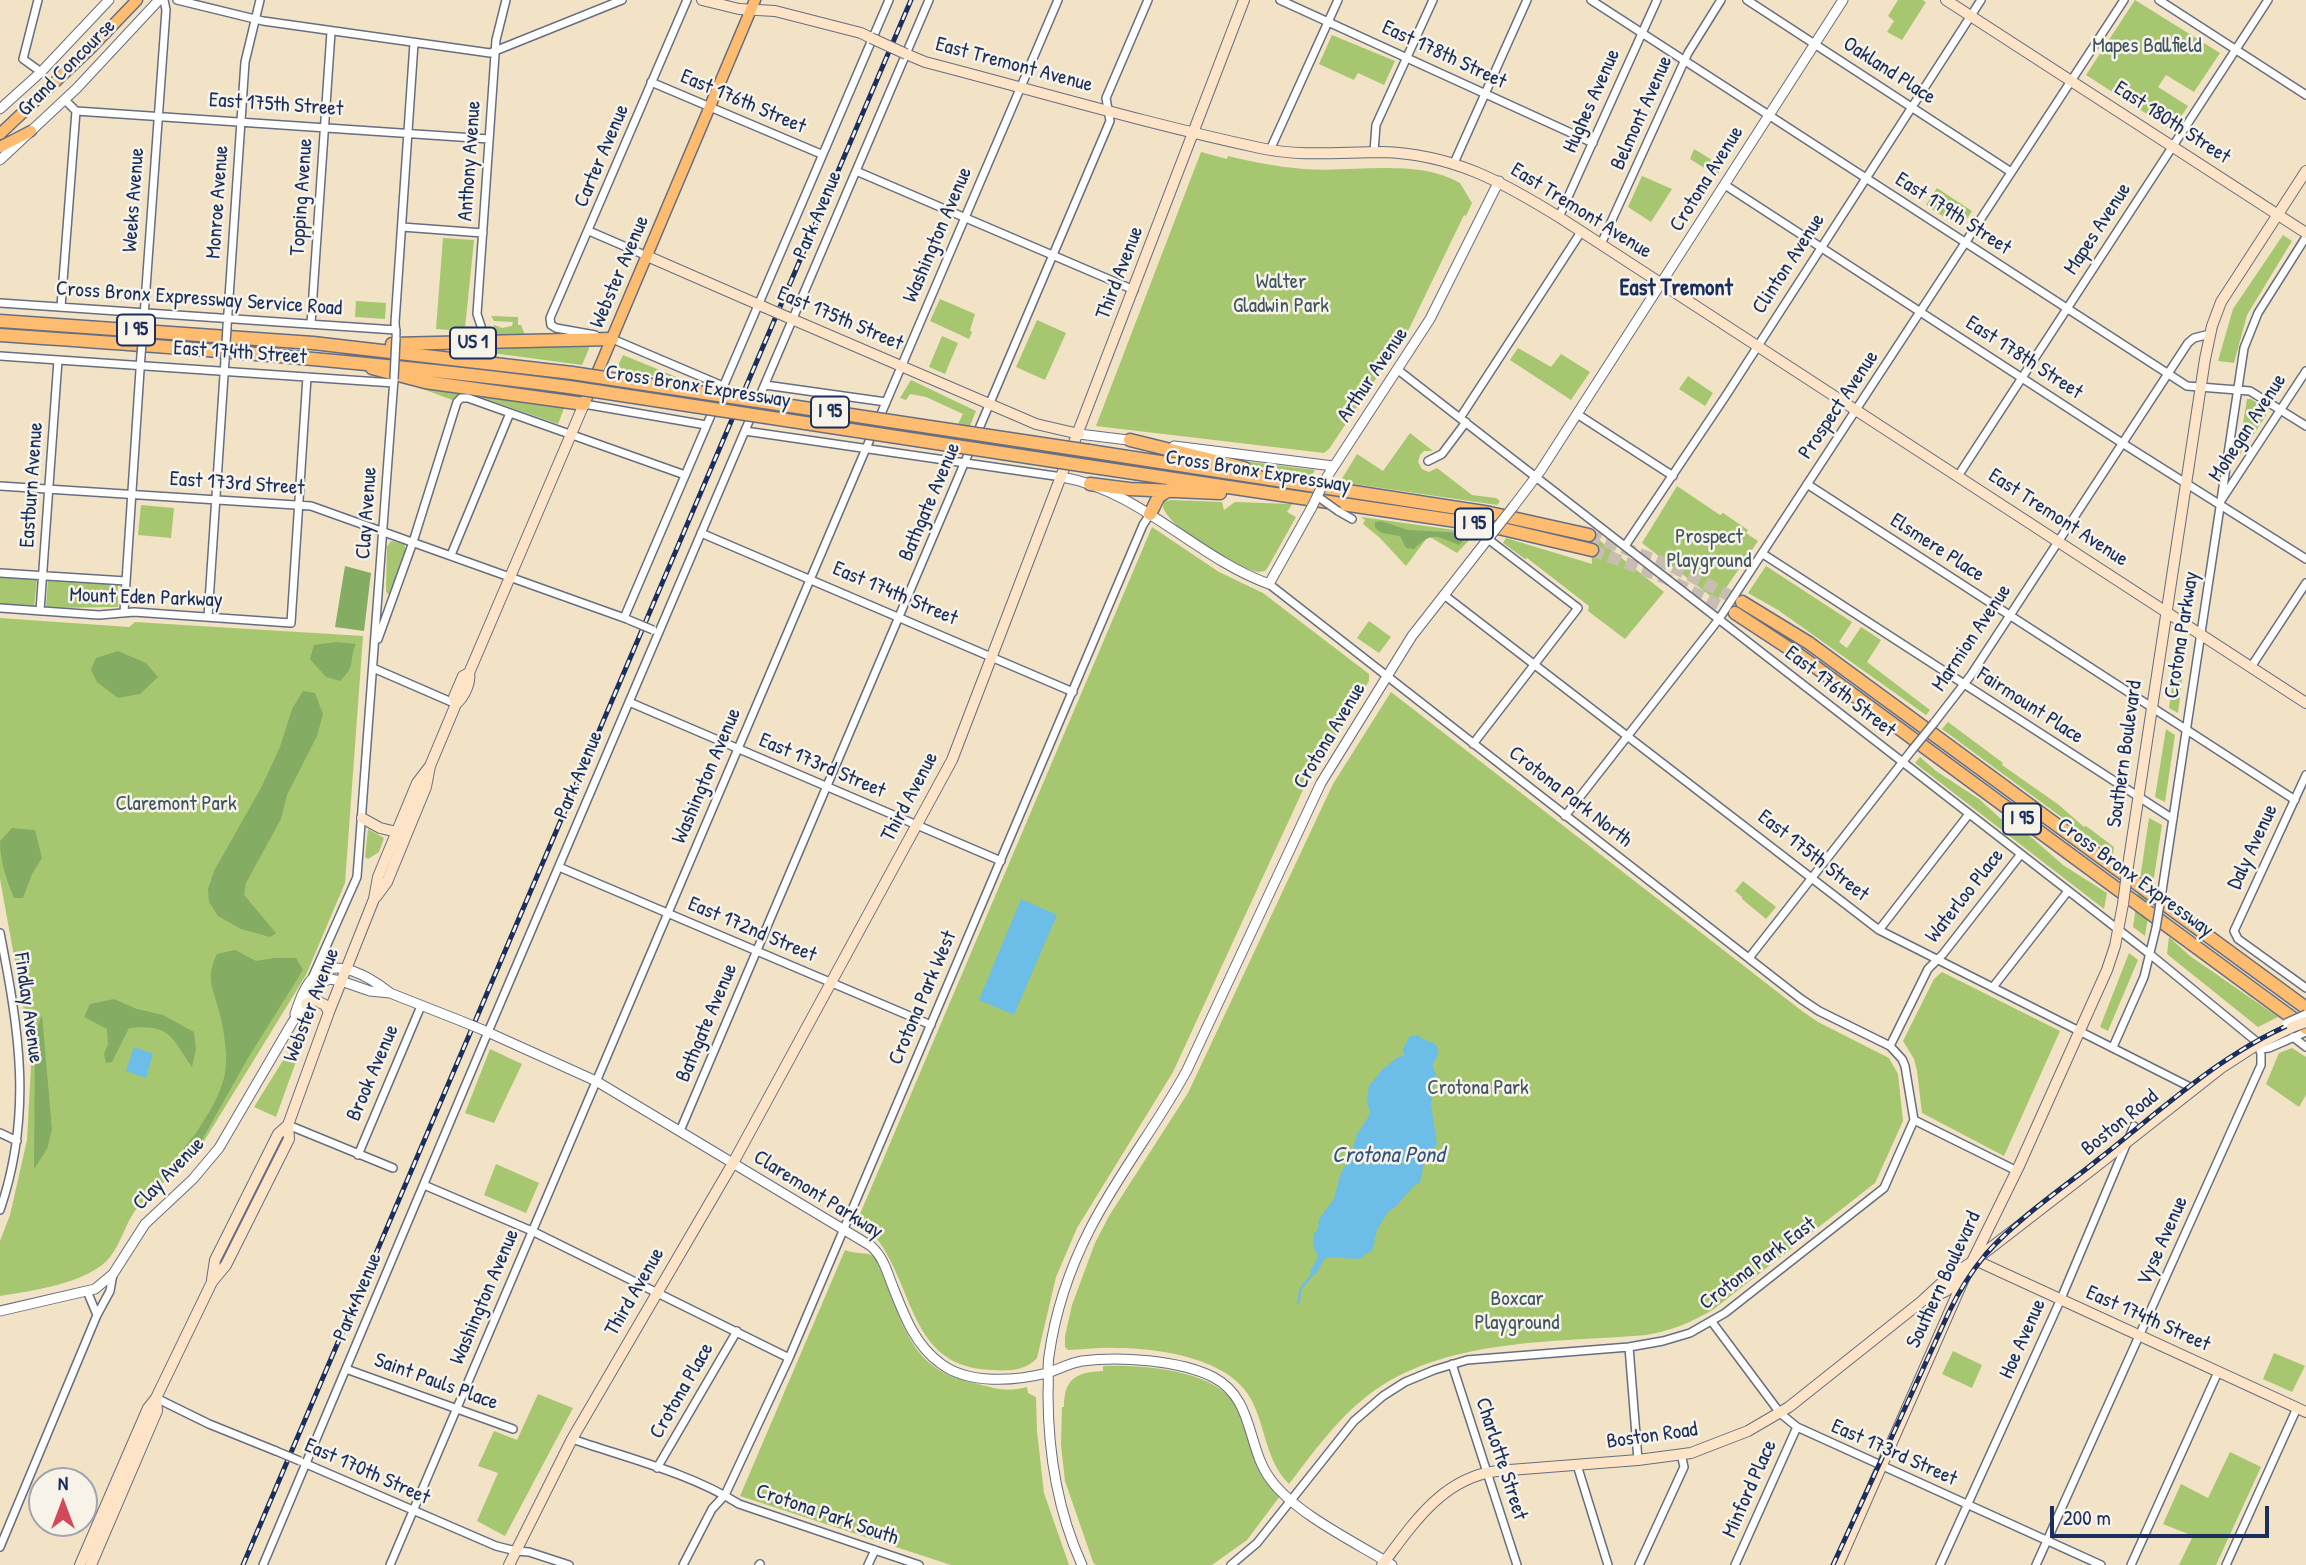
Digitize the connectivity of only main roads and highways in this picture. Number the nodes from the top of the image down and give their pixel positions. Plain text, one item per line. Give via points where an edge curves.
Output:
1 (137, 0) edge
2 (702, 0) edge
3 (1244, 0) edge
4 (1946, 0) edge
5 (754, 4) edge
6 (31, 131) road end
7 (1194, 132) junction
8 (0, 134) edge
9 (0, 147) edge
10 (2306, 171) edge
11 (2277, 215) junction
12 (2306, 235) edge
13 (647, 256) junction
14 (0, 321) edge
15 (0, 335) edge
16 (612, 339) junction
17 (335, 345) junction
18 (355, 361) junction
19 (584, 404) junction
20 (1079, 434) junction
21 (1130, 440) road end
22 (1090, 484) road end
23 (1302, 484) junction
24 (1170, 490) junction
25 (1294, 497) junction
26 (1150, 514) road end
27 (1589, 535) tunnel mouth
28 (1592, 550) tunnel mouth
29 (2166, 612) junction
30 (2306, 702) edge
31 (362, 818) road end
32 (401, 833) junction
33 (306, 1004) road end
34 (2306, 1008) edge
35 (329, 1012) junction
36 (2306, 1022) edge
37 (2297, 1030) edge
38 (1994, 1218) junction
39 (1991, 1248) junction
40 (1975, 1260) junction
41 (1964, 1278) junction
42 (1921, 1302) junction
43 (156, 1398) junction
44 (2302, 1410) edge
45 (1386, 1564) edge
46 (80, 1565) edge
47 (91, 1565) edge
48 (509, 1565) edge
49 (1838, 1565) edge

1 - 8 main road, Grand Concourse
2 - 5 main road, East Tremont Avenue
3 - 7 main road, Third Avenue
4 - 11 main road, East 180th Street
5 - 7 main road, East Tremont Avenue, bridge via 861,33 925,62
5 - 13 main road, Webster Avenue
6 - 9 main road
7 - 20 main road, Third Avenue
7 - 29 main road, East Tremont Avenue via 1270,150 1416,155 1454,163 1499,181
10 - 11 main road, Southern Boulevard
11 - 12 main road, East 180th Street
11 - 29 main road, Southern Boulevard via 2221,302 2210,334
13 - 16 main road, Webster Avenue
13 - 20 main road, East 175th Street, bridge via 990,405 1042,426
14 - 17 highway, Cross Bronx Expressway / I 95
15 - 18 highway, Cross Bronx Expressway / I 95
16 - 17 highway, US 1
16 - 19 main road, Webster Avenue
17 - 23 highway, Cross Bronx Expressway / I 95, bridge via 572,373
18 - 19 highway, US 1 via 425,382
18 - 25 highway, Cross Bronx Expressway / I 95, bridge via 569,387
19 - 32 main road, Webster Avenue via 469,673 458,687 426,787
20 - 48 main road, Third Avenue via 952,760 733,1163 572,1439
21 - 23 highway
22 - 24 highway
23 - 27 highway, Cross Bronx Expressway / I 95 via 1513,517
24 - 25 highway
24 - 26 highway via 1159,496
25 - 28 highway, Cross Bronx Expressway / I 95 via 1502,528
29 - 30 main road, East Tremont Avenue
29 - 38 main road, Southern Boulevard, bridge via 2123,904 2107,970
31 - 32 main road
32 - 35 main road, Webster Avenue via 387,882 374,900
33 - 35 main road via 315,1000
34 - 37 highway, Cross Bronx Expressway / I 95 via 1809,643 1739,607
35 - 43 main road, Webster Avenue via 288,1125 289,1139
36 - 37 main road, Boston Road, bridge
37 - 39 main road, Boston Road via 2259,1047 2194,1089
38 - 39 main road
38 - 40 main road, Southern Boulevard
39 - 40 main road, Boston Road
40 - 41 main road, Southern Boulevard
40 - 42 main road, Boston Road
40 - 44 main road, East 174th Street
41 - 42 main road
41 - 49 main road, Southern Boulevard
42 - 45 main road, Boston Road via 1780,1413 1731,1439 1682,1454 1487,1472 1464,1480 1436,1498
43 - 46 main road, Webster Avenue
43 - 47 main road, Webster Avenue via 157,1411

